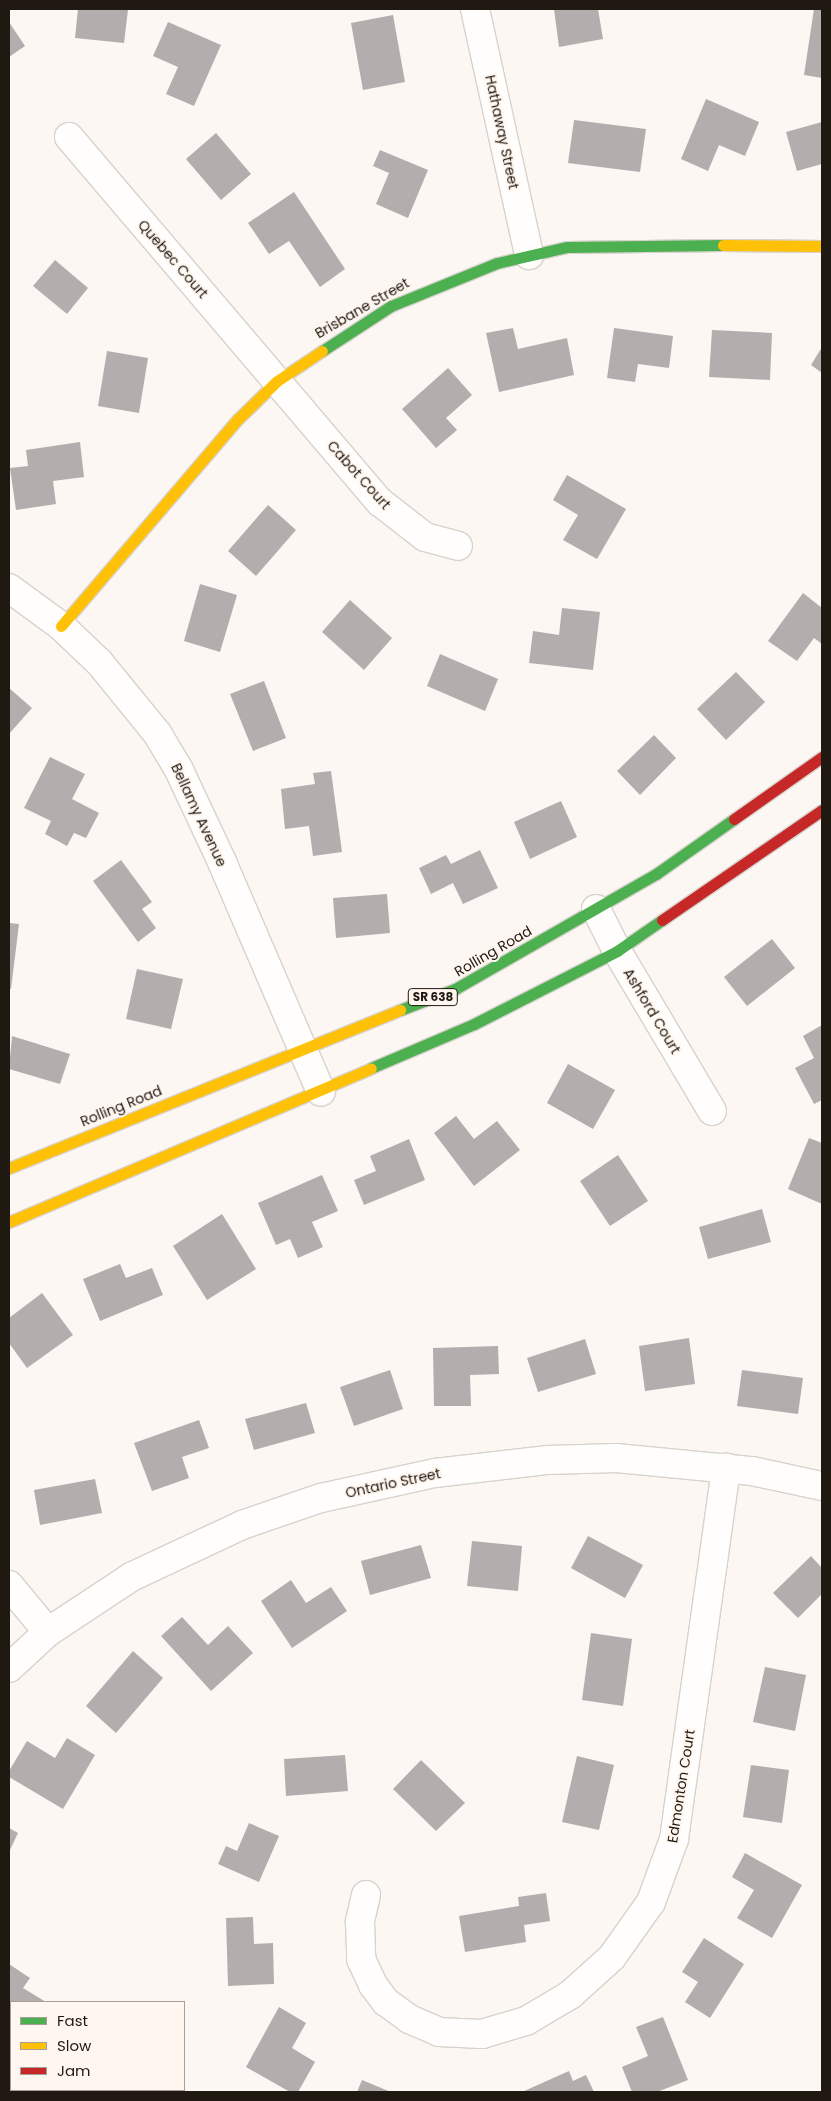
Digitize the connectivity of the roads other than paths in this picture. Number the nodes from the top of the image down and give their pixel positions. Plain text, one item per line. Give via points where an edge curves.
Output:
1 (475, 9) edge
2 (69, 137) dead end
3 (822, 246) edge
4 (529, 255) junction
5 (277, 381) junction
6 (458, 546) dead end
7 (9, 588) edge
8 (61, 626) junction
9 (822, 757) edge
10 (822, 810) edge
11 (596, 909) junction
12 (617, 952) junction
13 (304, 1047) junction
14 (321, 1092) junction
15 (712, 1111) dead end
16 (9, 1168) edge
17 (9, 1222) edge
18 (726, 1468) junction
19 (822, 1486) edge
20 (9, 1585) edge
21 (48, 1632) junction
22 (9, 1668) edge
23 (366, 1894) dead end

1 - 4 street, Hathaway Street
2 - 5 street, Quebec Court
3 - 4 main road, Brisbane Street via 619,244
4 - 5 main road, Brisbane Street via 425,290 391,306
5 - 6 street, Cabot Court via 380,502 425,537
5 - 8 main road, Brisbane Street via 238,419
7 - 8 street, Bellamy Avenue
8 - 13 street, Bellamy Avenue via 131,698 179,770
9 - 11 main road, Rolling Road / SR 638 via 656,874
10 - 12 main road
11 - 12 street, Ashford Court
11 - 13 main road, Rolling Road / SR 638 via 455,989
12 - 14 main road via 474,1024
12 - 15 street, Ashford Court
13 - 14 street, Bellamy Avenue
13 - 16 main road, Rolling Road / SR 638
14 - 17 main road
18 - 19 street, Ontario Street
18 - 21 street, Ontario Street via 616,1458 548,1460 435,1474 321,1498 242,1524 172,1555
18 - 23 street, Edmonton Court via 674,1840 651,1902 612,1957 570,1996 526,2021 482,2034 439,2032 409,2019 386,2002 373,1986 362,1959 360,1922
20 - 21 street
21 - 22 street, Ontario Street

